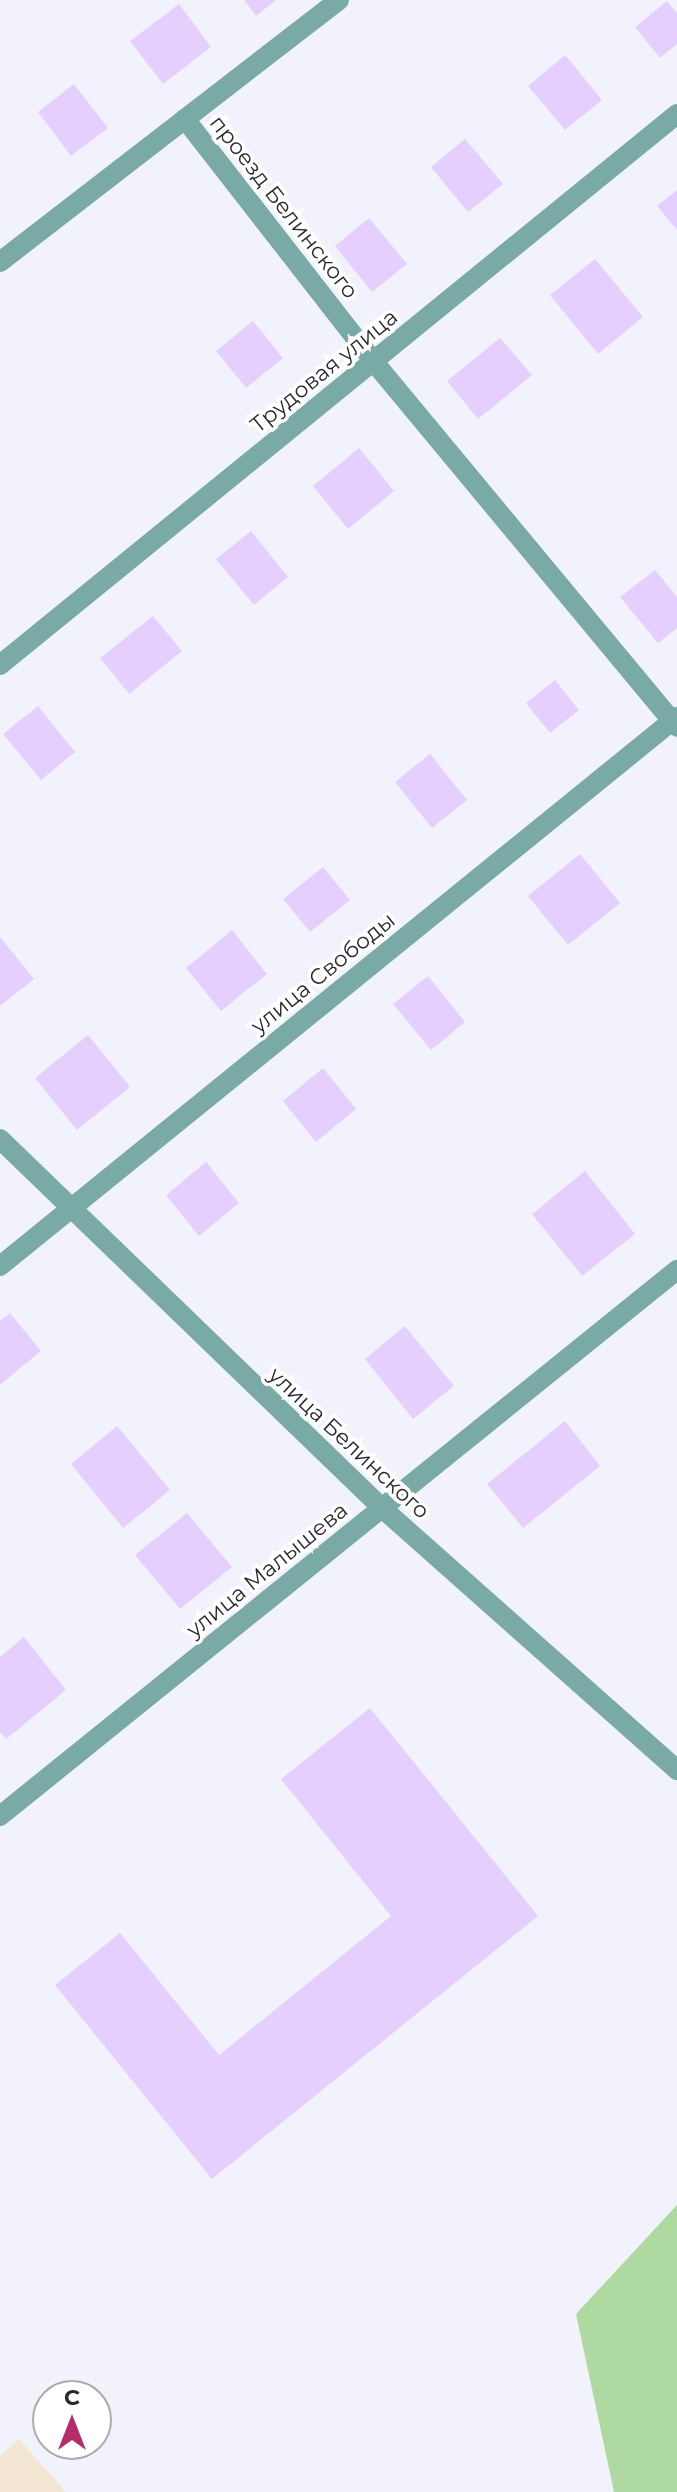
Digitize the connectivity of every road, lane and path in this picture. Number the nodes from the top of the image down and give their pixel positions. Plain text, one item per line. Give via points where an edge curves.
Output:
1 (339, 0) edge
2 (677, 114) edge
3 (185, 119) junction
4 (0, 262) edge
5 (374, 362) junction
6 (0, 665) edge
7 (675, 722) edge
8 (0, 1139) edge
9 (68, 1210) junction
10 (0, 1266) edge
11 (677, 1270) edge
12 (382, 1508) junction
13 (677, 1770) edge
14 (0, 1816) edge

1 - 3 street, проезд Белинского
2 - 5 street, Трудовая улица
3 - 4 street, проезд Белинского
3 - 5 street, проезд Белинского
5 - 6 street, Трудовая улица
5 - 7 street, проезд Белинского
7 - 9 street, улица Свободы
8 - 9 street, улица Белинского
9 - 10 street, улица Свободы
9 - 12 street, улица Белинского
11 - 12 street, улица Малышева
12 - 13 street, улица Белинского
12 - 14 street, улица Малышева

